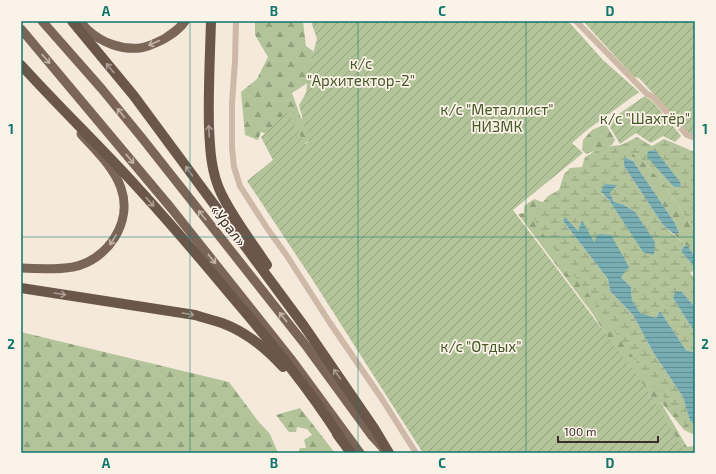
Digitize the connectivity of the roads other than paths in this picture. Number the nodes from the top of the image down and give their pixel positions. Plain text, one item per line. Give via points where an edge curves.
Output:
1 (42, 21) edge
2 (72, 21) edge
3 (80, 21) edge
4 (185, 21) edge
5 (211, 21) edge
6 (236, 21) edge
7 (576, 21) edge
8 (21, 30) edge
9 (21, 65) edge
10 (56, 103) junction
11 (695, 138) edge
12 (21, 268) edge
13 (21, 288) edge
14 (304, 326) junction
15 (341, 439) junction
16 (351, 453) edge
17 (360, 453) edge
18 (388, 453) edge
19 (416, 453) edge

18 -> 1 main road, «Урал» via 372,436 307,347 146,144
14 -> 2 highway via 134,96
4 -> 3 main road via 174,33 161,40 131,48 102,41 88,31
14 -> 5 highway via 220,192 211,154
6 - 19 street via 232,148 234,168 240,186
7 - 11 street via 646,93 654,98 687,135
8 -> 17 main road via 176,214 291,359
9 - 10 highway
10 -> 12 main road via 112,169 121,188 124,215 110,245 86,263 74,267
10 -> 15 highway via 138,188 243,309 293,370
13 -> 15 highway via 195,315 230,326 253,340 279,362
18 -> 14 highway via 374,428
15 - 16 highway

